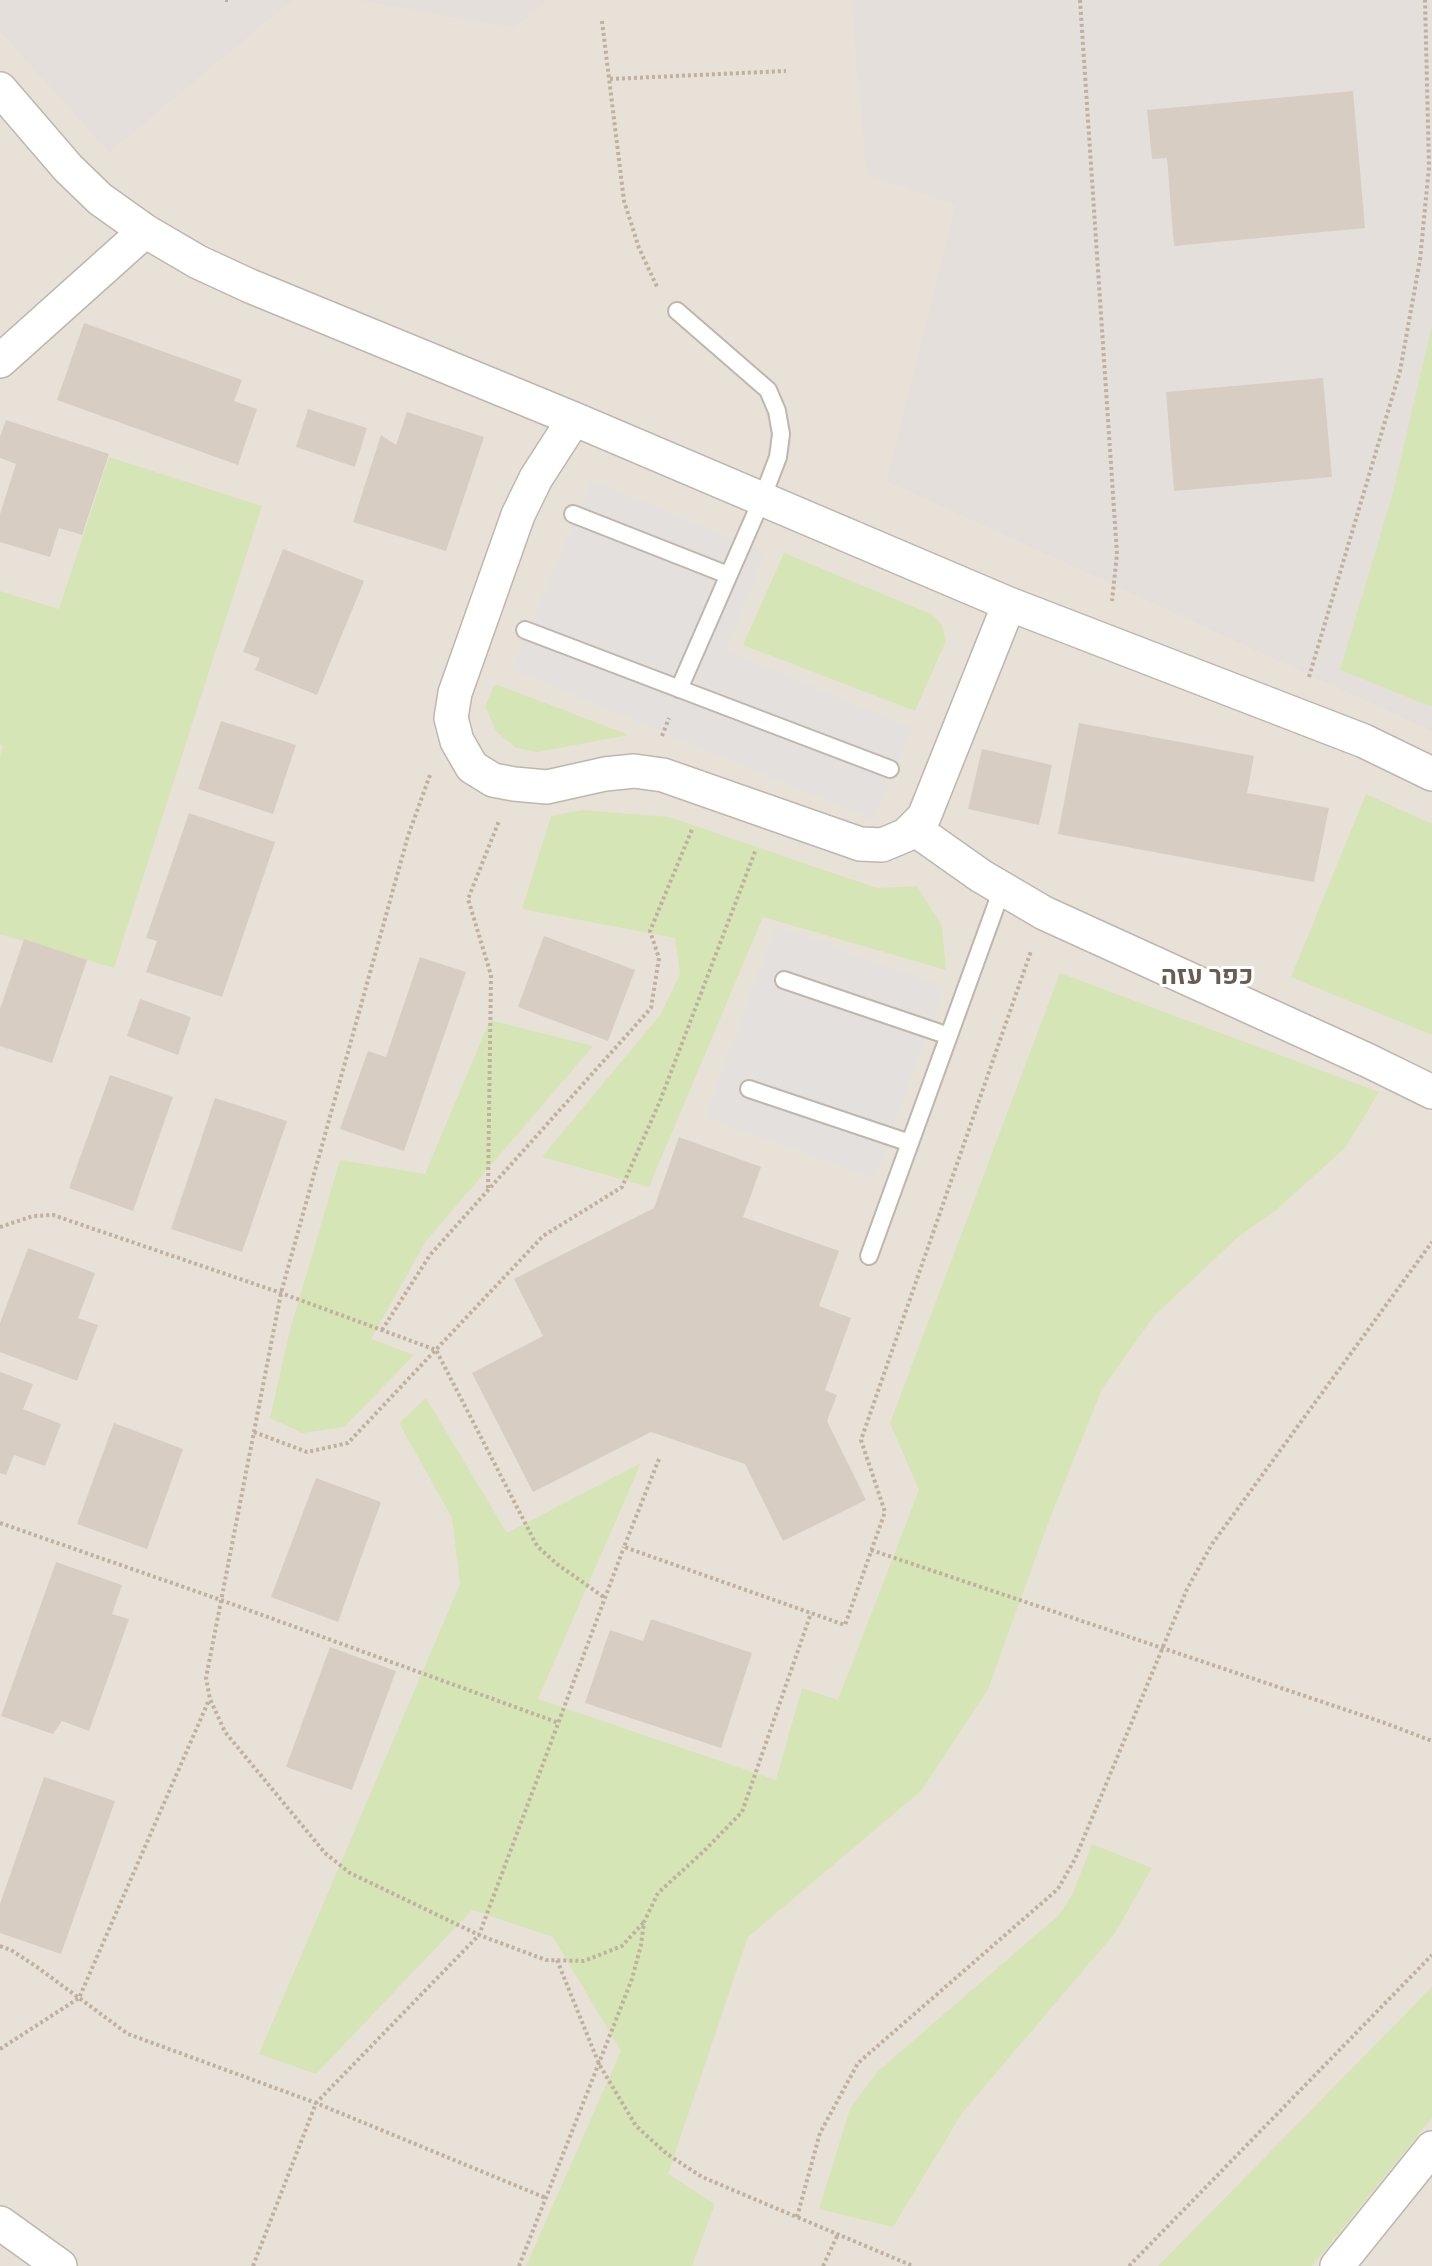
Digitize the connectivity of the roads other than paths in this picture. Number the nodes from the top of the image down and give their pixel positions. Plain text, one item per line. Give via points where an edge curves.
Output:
1 (0, 89) edge
2 (145, 231) junction
3 (677, 311) road end
4 (0, 361) edge
5 (574, 418) junction
6 (762, 499) junction
7 (573, 514) dead end
8 (728, 575) junction
9 (1009, 604) junction
10 (525, 630) dead end
11 (679, 689) junction
12 (890, 769) dead end
13 (1432, 774) edge
14 (913, 828) junction
15 (1002, 889) junction
16 (784, 980) dead end
17 (949, 1036) junction
18 (749, 1089) dead end
19 (1432, 1092) edge
20 (910, 1143) junction
21 (869, 1256) dead end
22 (1432, 2148) edge
23 (0, 2223) edge
24 (60, 2266) edge
25 (1337, 2266) edge

1 - 2 street via 68,168 100,199
2 - 4 street
2 - 5 street via 250,286
3 - 6 lane via 768,390 781,434 778,457
5 - 6 street
5 - 14 street via 518,515 455,693 451,718 457,741 472,767 493,780 547,787 605,774 634,771 663,775 860,844 882,845
6 - 8 lane
6 - 9 street
7 - 8 lane
8 - 11 lane
9 - 13 street via 1364,741
9 - 14 street via 924,817
10 - 11 lane
11 - 12 lane
14 - 15 street
15 - 17 lane
15 - 19 street via 1044,913
16 - 17 lane
17 - 20 lane
18 - 20 lane
20 - 21 lane
22 - 25 street
23 - 24 street

